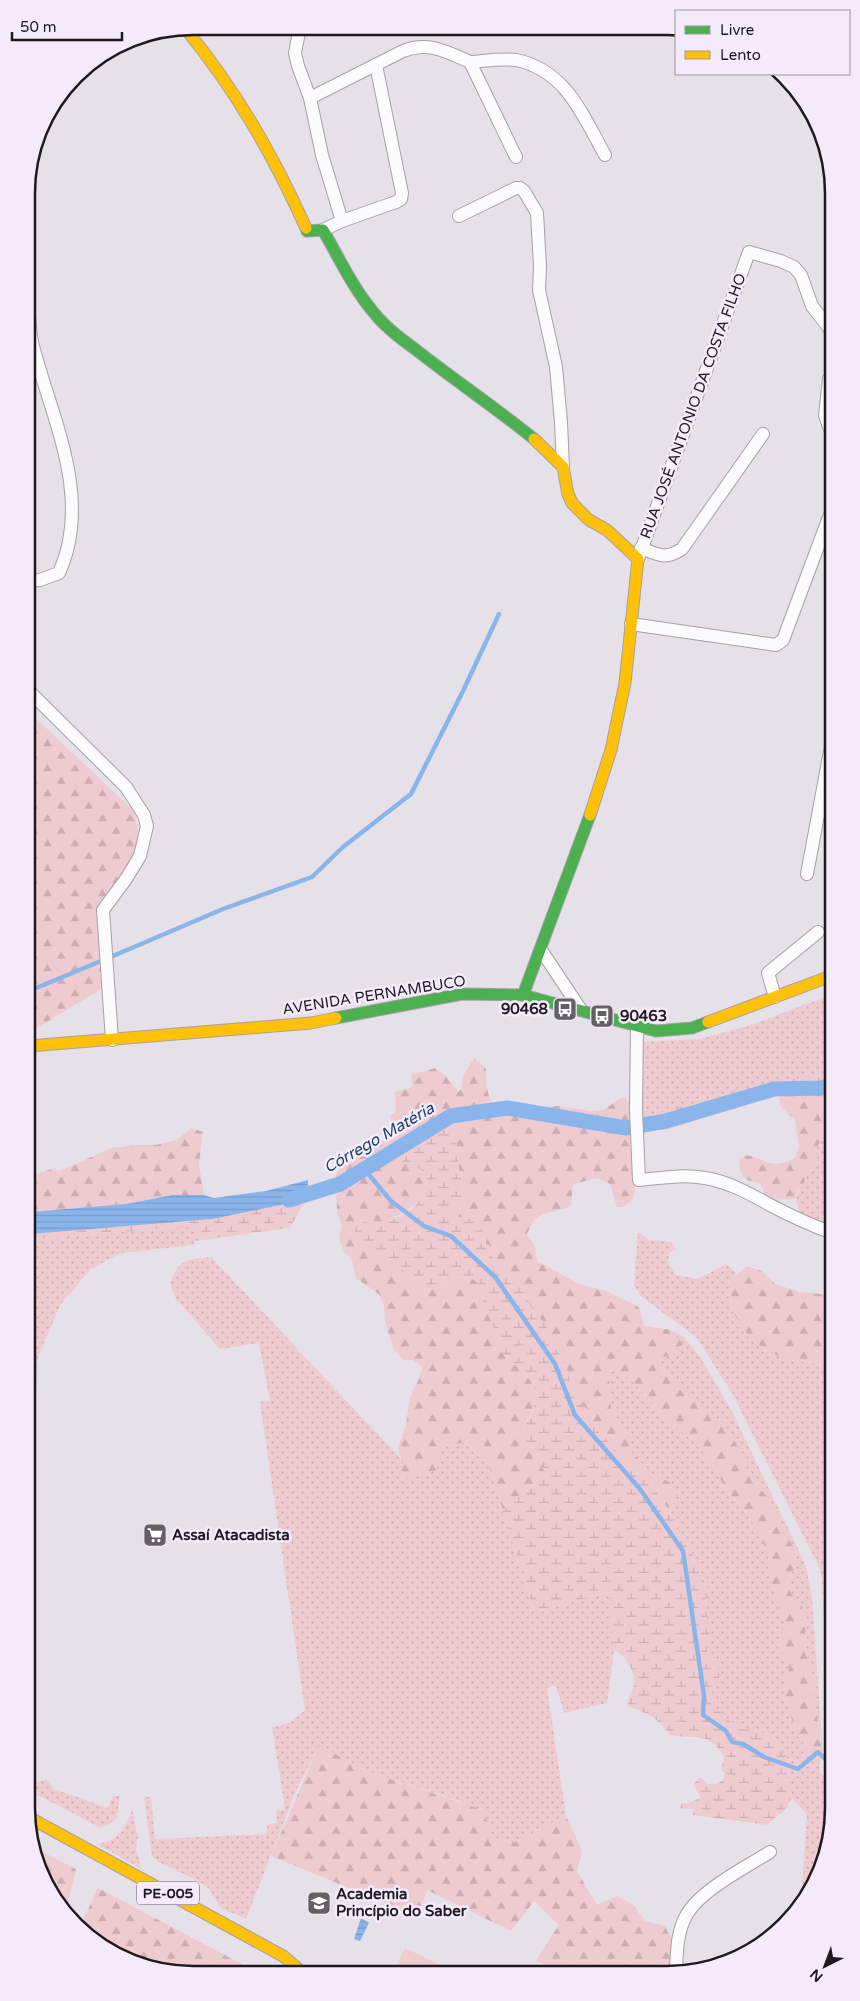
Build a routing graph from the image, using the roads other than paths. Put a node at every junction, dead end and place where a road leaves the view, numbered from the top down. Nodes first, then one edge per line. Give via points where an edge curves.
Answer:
1 (191, 35) edge
2 (298, 35) edge
3 (470, 62) junction
4 (376, 66) junction
5 (310, 98) junction
6 (605, 155) dead end
7 (516, 157) dead end
8 (459, 216) dead end
9 (342, 221) junction
10 (323, 230) junction
11 (825, 323) edge
12 (35, 355) edge
13 (763, 434) dead end
14 (563, 467) junction
15 (825, 535) edge
16 (640, 554) junction
17 (35, 580) edge
18 (631, 624) junction
19 (35, 697) edge
20 (825, 778) edge
21 (807, 874) dead end
22 (818, 932) dead end
23 (541, 950) junction
24 (825, 978) edge
25 (524, 995) junction
26 (775, 997) junction
27 (581, 1010) junction
28 (637, 1027) junction
29 (112, 1040) junction
30 (35, 1046) edge
31 (825, 1230) edge
32 (36, 1821) edge
33 (770, 1852) dead end
34 (295, 1966) edge
35 (676, 1966) edge

1 - 10 street via 249,115 281,172 307,231
2 - 5 street via 295,53
3 - 4 street via 432,47 415,46
3 - 6 street via 515,60 538,67 558,80 573,99
3 - 7 street
4 - 5 street
4 - 9 street via 401,199
5 - 9 street
8 - 14 street via 516,188 524,191 536,213 539,290 556,367
9 - 10 street
10 - 14 street via 375,315 433,364 501,412
11 - 16 street, RUA JOSÉ ANTONIO DA COSTA FILHO via 812,306 801,275 794,267 749,252
12 - 17 street via 62,442 73,512 69,545 59,573
13 - 16 street via 682,550 671,556
14 - 16 street via 572,503 588,520
15 - 18 street via 783,640 776,645
16 - 18 street
18 - 23 street via 625,682 611,750
19 - 29 street via 126,787 144,815 146,833 140,856 103,910
20 - 21 street
22 - 26 street via 768,973
23 - 25 street
23 - 27 street
24 - 26 street, AVENIDA PERNAMBUCO
25 - 27 street, AVENIDA PERNAMBUCO
25 - 29 street, AVENIDA PERNAMBUCO via 462,994 310,1023
26 - 28 street, AVENIDA PERNAMBUCO via 692,1028 656,1031
27 - 28 street, AVENIDA PERNAMBUCO
28 - 31 street via 639,1180 677,1176 719,1181
29 - 30 street, AVENIDA PERNAMBUCO
32 - 34 street, PE-005 via 283,1956
33 - 35 street via 694,1904 679,1933

